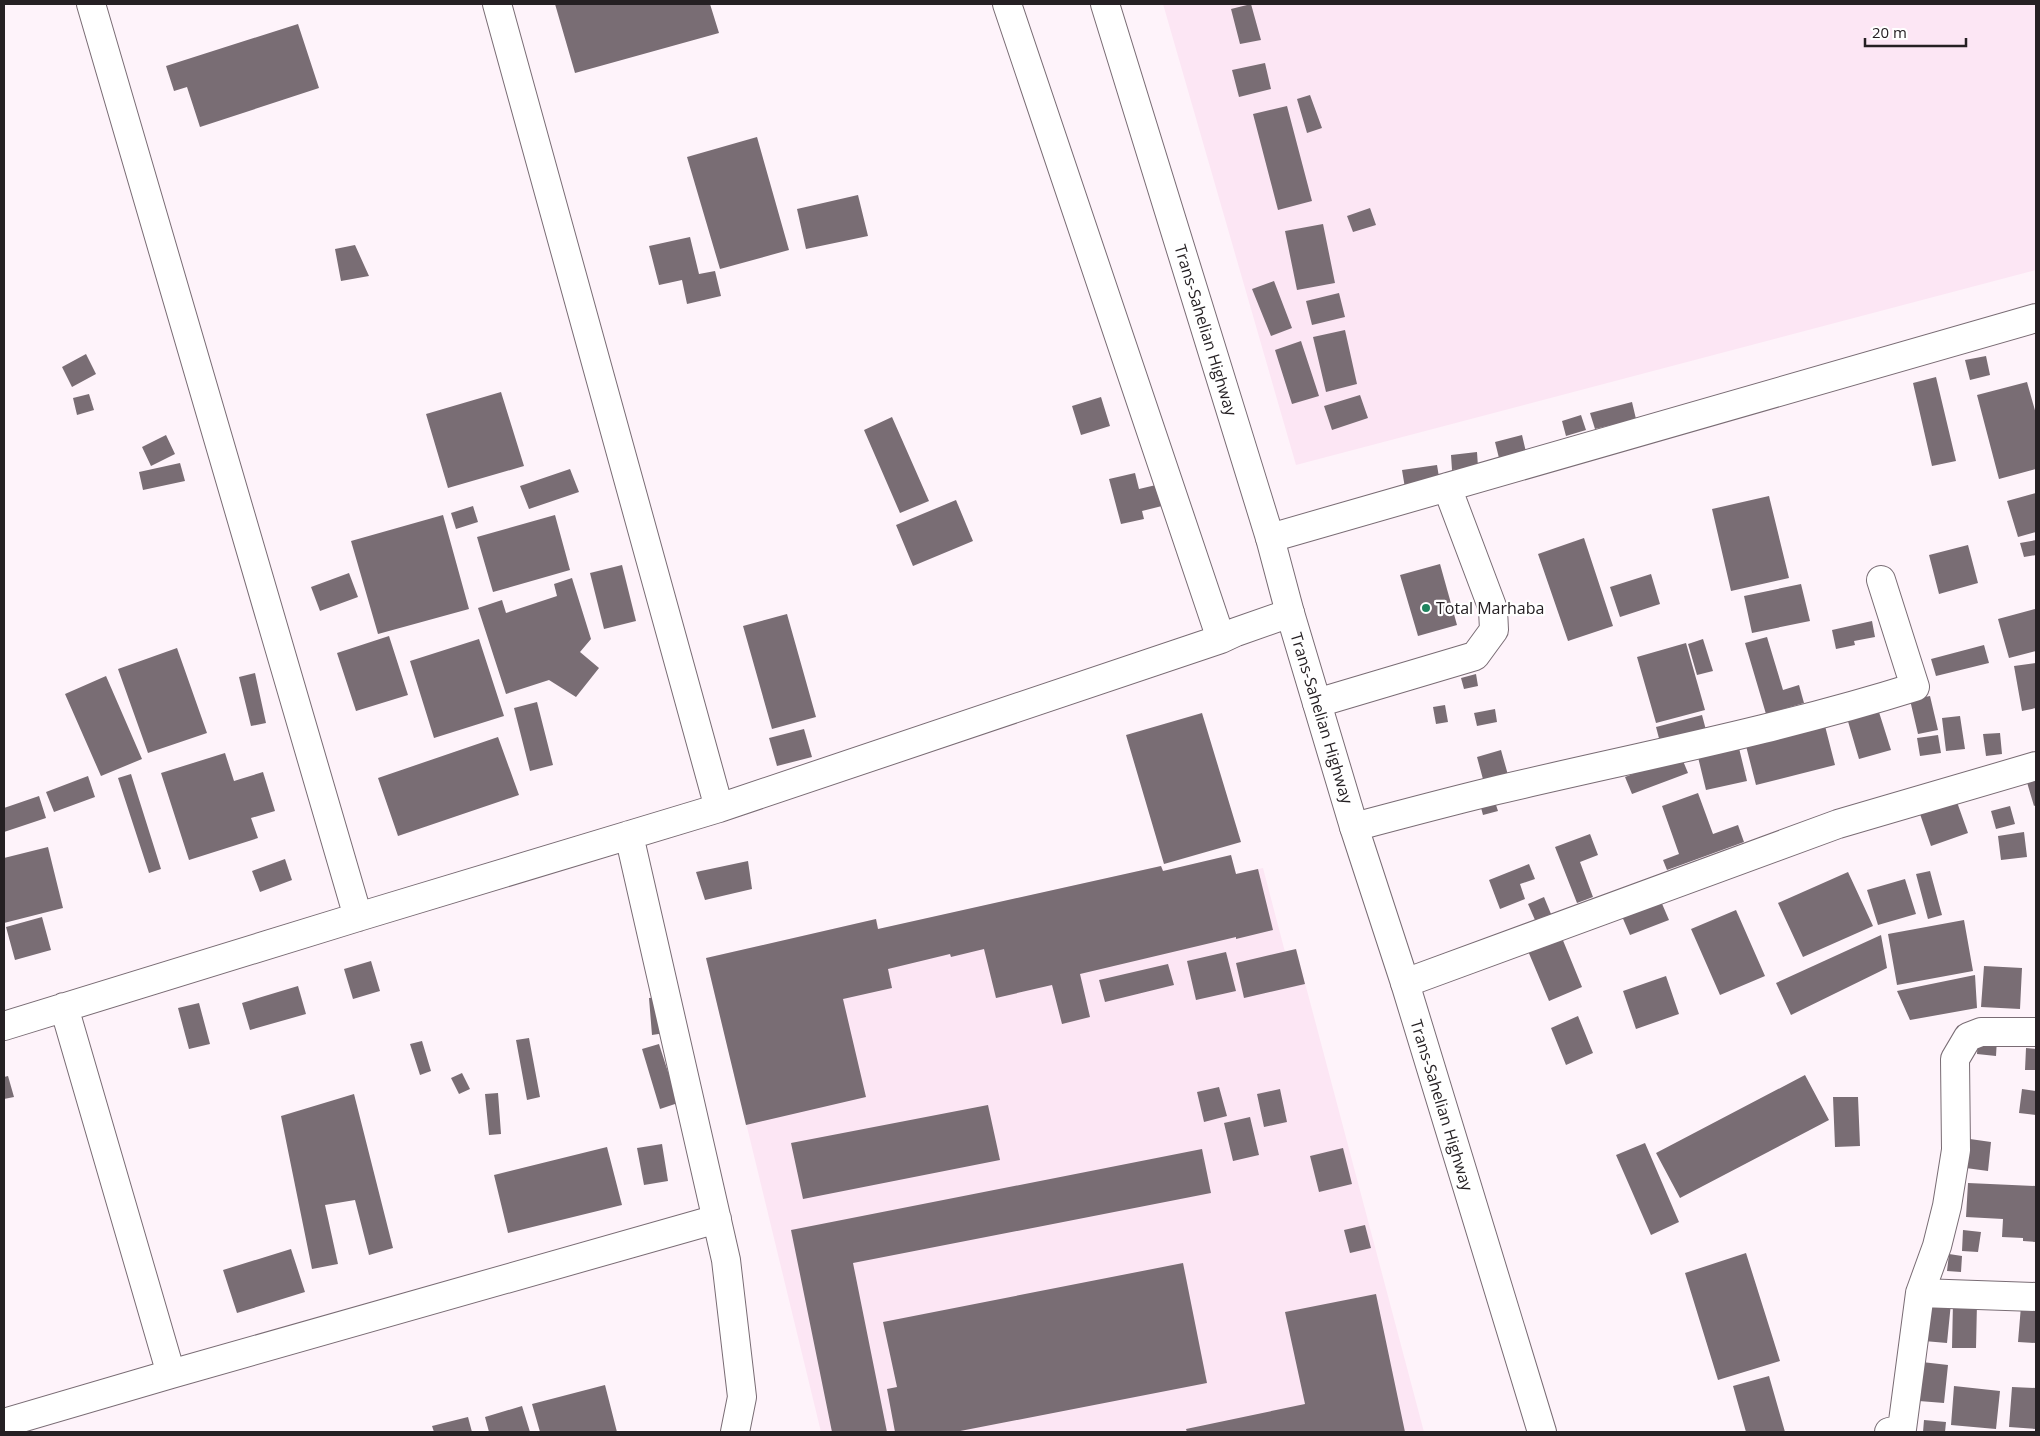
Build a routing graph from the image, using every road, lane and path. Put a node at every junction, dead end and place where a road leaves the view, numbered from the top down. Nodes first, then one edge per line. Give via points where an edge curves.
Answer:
1 (91, 4) edge
2 (497, 4) edge
3 (1007, 4) edge
4 (1105, 4) edge
5 (2036, 318) edge
6 (1447, 487) junction
7 (1270, 538) junction
8 (1881, 580) dead end
9 (1290, 613) junction
10 (1221, 639) junction
11 (1317, 703) junction
12 (2036, 766) edge
13 (720, 808) junction
14 (1354, 827) junction
15 (629, 835) junction
16 (358, 917) junction
17 (1405, 983) junction
18 (64, 1007) junction
19 (4, 1026) edge
20 (2036, 1032) edge
21 (717, 1220) junction
22 (1920, 1293) junction
23 (2036, 1297) edge
24 (171, 1374) junction
25 (4, 1424) edge
26 (1898, 1431) edge
27 (735, 1432) edge
28 (1542, 1432) edge

1 - 16 main road
2 - 13 main road
3 - 10 main road
4 - 7 main road, Trans-Sahelian Highway
5 - 6 main road
6 - 7 main road
6 - 11 main road via 1494,608 1494,630 1475,656
7 - 9 main road, Trans-Sahelian Highway
8 - 14 main road via 1914,687 1844,710 1489,792
9 - 10 main road
9 - 11 main road, Trans-Sahelian Highway
10 - 13 main road
11 - 14 main road, Trans-Sahelian Highway
12 - 17 main road via 1838,824
13 - 15 main road
14 - 17 main road, Trans-Sahelian Highway
15 - 16 main road
15 - 21 main road
16 - 18 main road
17 - 28 main road, Trans-Sahelian Highway
18 - 19 main road
18 - 24 main road
20 - 22 main road via 1982,1032 1968,1037 1955,1059 1956,1150 1937,1246
21 - 24 main road
21 - 27 main road via 726,1260 742,1397
22 - 23 main road
22 - 26 main road
24 - 25 main road

